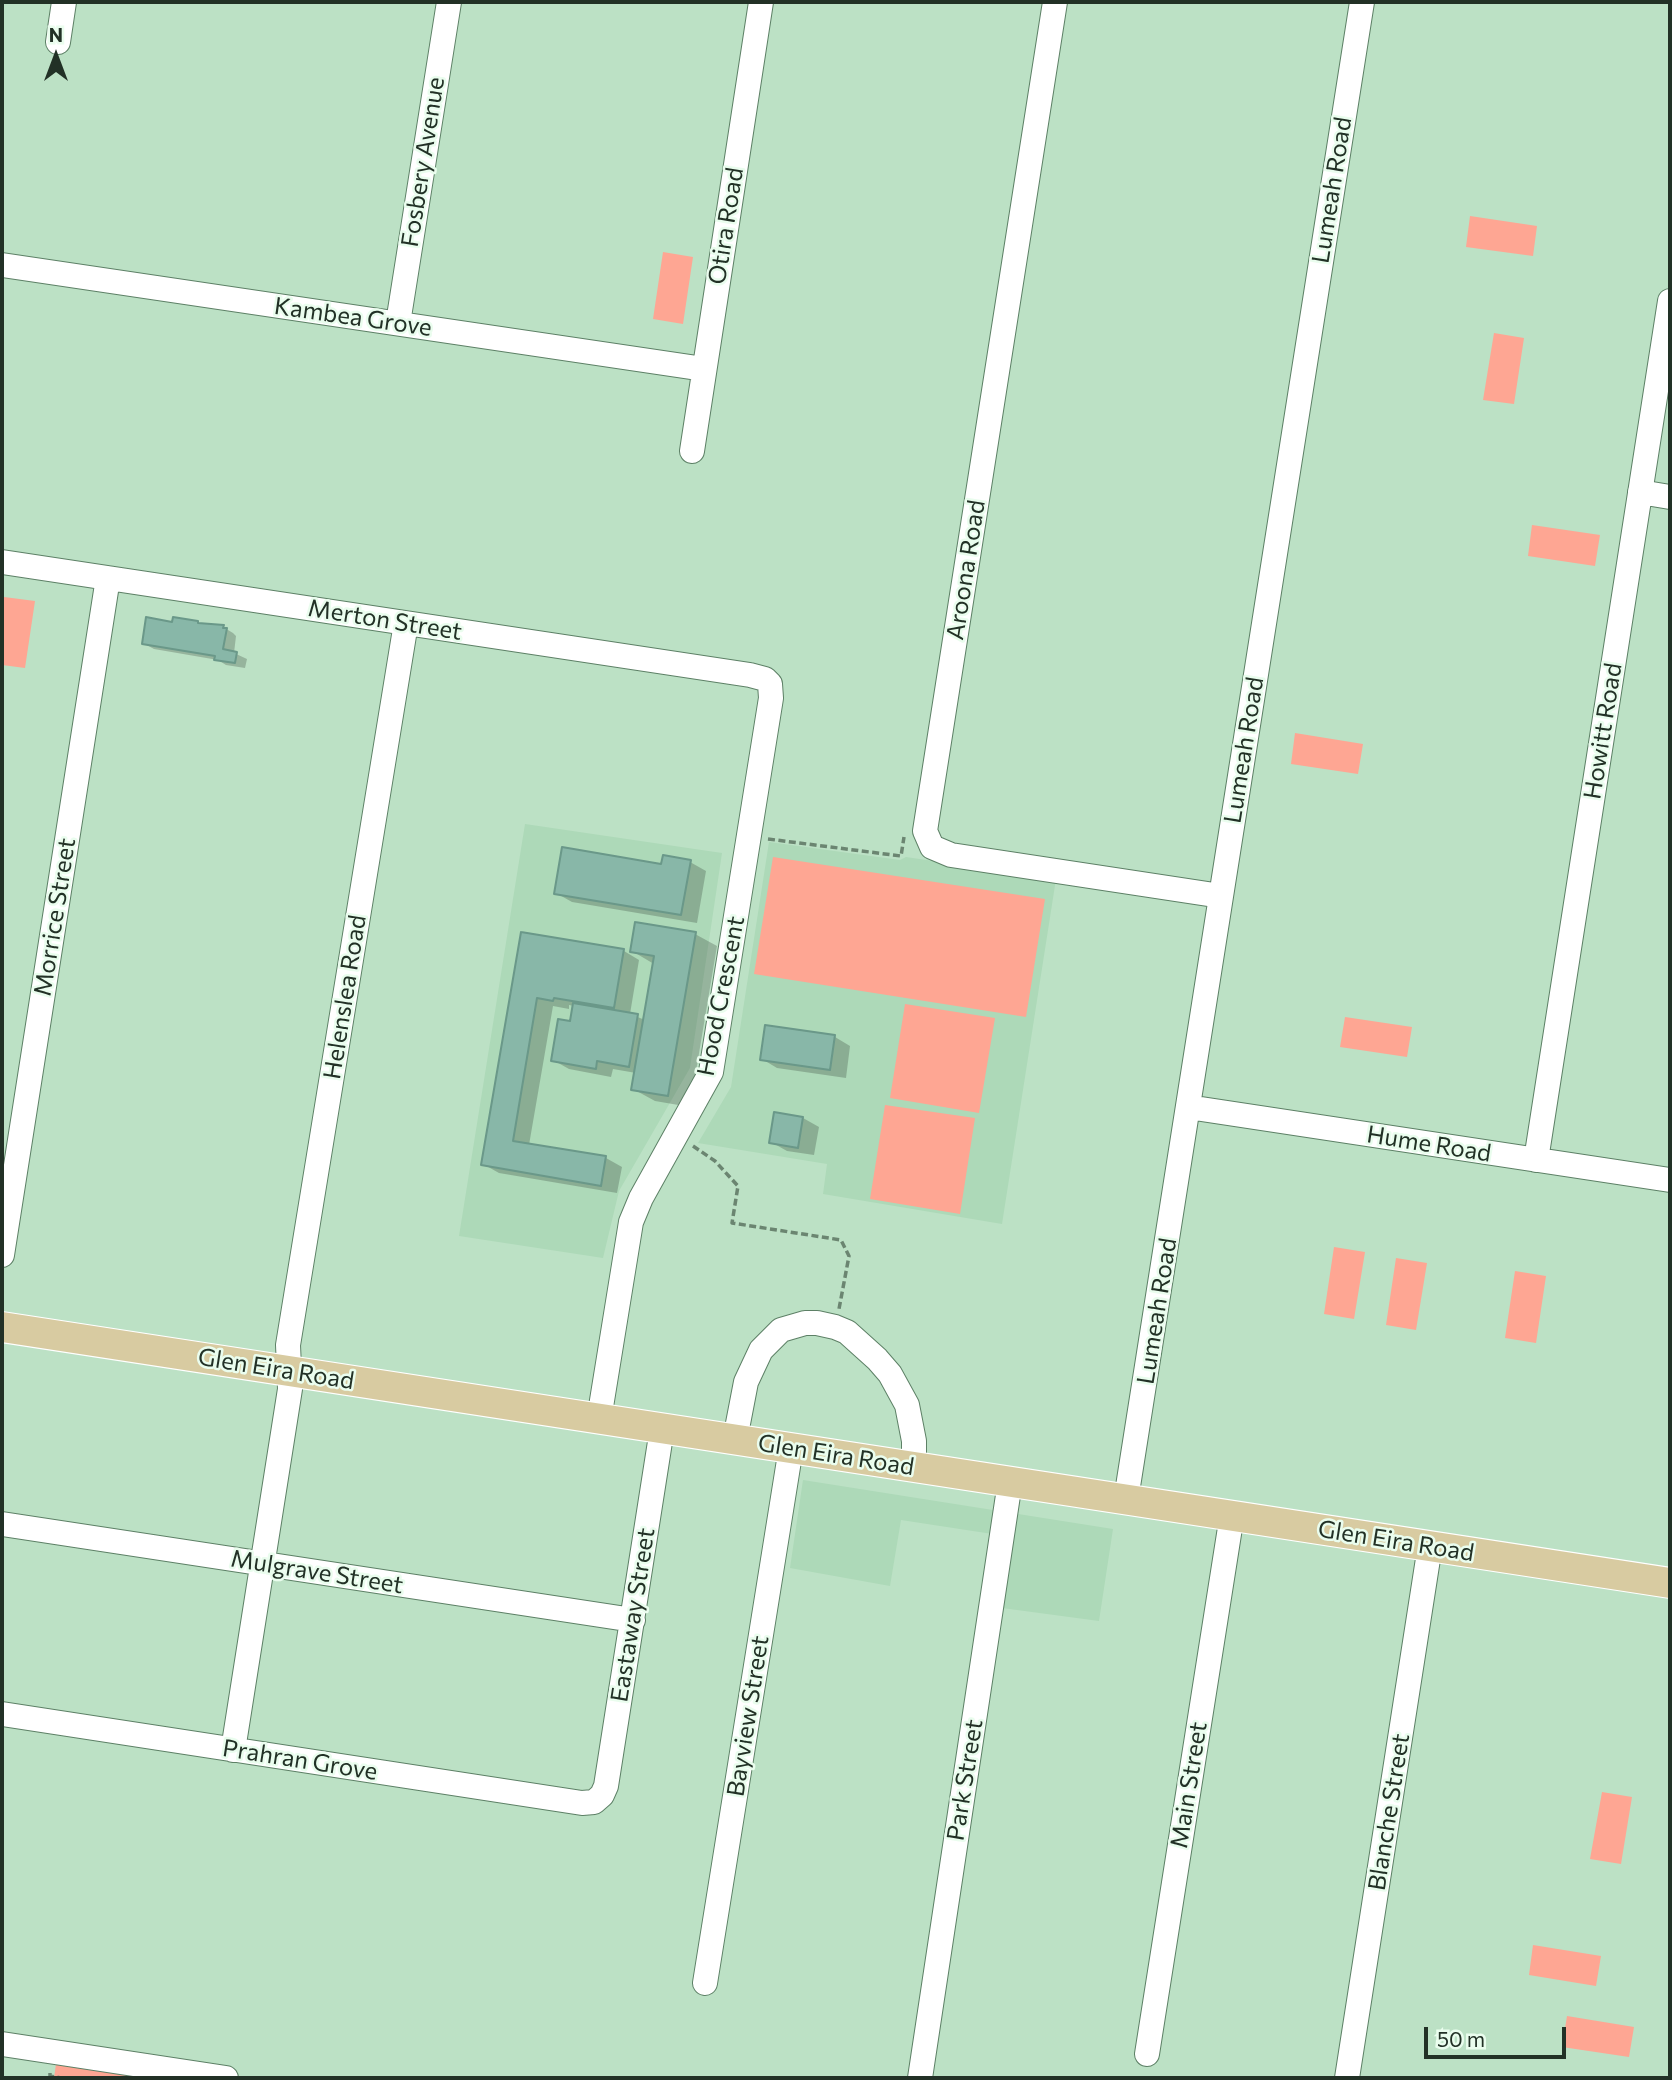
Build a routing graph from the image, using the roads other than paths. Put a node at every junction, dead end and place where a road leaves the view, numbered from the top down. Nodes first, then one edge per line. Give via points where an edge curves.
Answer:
1 (64, 2) edge
2 (449, 2) edge
3 (761, 2) edge
4 (1055, 2) edge
5 (1362, 2) edge
6 (58, 42) dead end
7 (2, 265) edge
8 (1670, 301) edge
9 (398, 323) junction
10 (705, 369) junction
11 (692, 451) dead end
12 (1640, 492) junction
13 (1670, 497) edge
14 (2, 562) edge
15 (108, 578) junction
16 (406, 624) junction
17 (768, 681) joint
18 (1221, 896) junction
19 (1188, 1107) junction
20 (1536, 1160) junction
21 (1670, 1180) edge
22 (2, 1255) edge
23 (2, 1327) edge
24 (288, 1371) junction
25 (599, 1419) junction
26 (662, 1429) junction
27 (735, 1439) junction
28 (791, 1448) junction
29 (914, 1467) junction
30 (1010, 1482) junction
31 (1126, 1499) junction
32 (1232, 1515) junction
33 (2, 1524) edge
34 (1430, 1546) junction
35 (262, 1563) junction
36 (1670, 1583) edge
37 (633, 1620) junction
38 (2, 1714) edge
39 (233, 1750) junction
40 (599, 1799) joint
41 (705, 1983) dead end
42 (2, 2044) edge
43 (1147, 2054) dead end
44 (226, 2078) edge
45 (920, 2078) edge
46 (1347, 2078) edge

1 - 6 street
2 - 9 street, Fosbery Avenue
3 - 10 street, Otira Road
4 - 18 street, Aroona Road via 925,831 932,847 951,855
5 - 18 street, Lumeah Road
7 - 9 street, Kambea Grove
8 - 12 street, Howitt Road
9 - 10 street, Kambea Grove
10 - 11 street, Otira Road
12 - 13 street
12 - 20 street, Howitt Road
14 - 15 street, Merton Street
15 - 16 street, Merton Street
15 - 22 street, Morrice Street
16 - 17 street, Merton Street
16 - 24 street, Helenslea Road via 290,1332
17 - 25 street, Hood Crescent via 771,698 711,1072 631,1222
18 - 19 street, Lumeah Road
19 - 20 street, Hume Road
19 - 31 street, Lumeah Road
20 - 21 street, Hume Road
23 - 24 main road, Glen Eira Road
24 - 25 main road, Glen Eira Road
24 - 35 street, Helenslea Road via 290,1389
25 - 26 main road, Glen Eira Road
26 - 27 main road, Glen Eira Road
26 - 37 street, Eastaway Street
27 - 28 main road, Glen Eira Road
27 - 29 street via 752,1365 771,1338 781,1329 805,1323 835,1327 877,1359 900,1389 911,1421
28 - 29 main road, Glen Eira Road
28 - 41 street, Bayview Street
29 - 30 main road, Glen Eira Road
30 - 31 main road, Glen Eira Road
30 - 45 street, Park Street
31 - 32 main road, Glen Eira Road
32 - 34 main road, Glen Eira Road
32 - 43 street, Main Street
33 - 35 street, Mulgrave Street
34 - 36 main road, Glen Eira Road
34 - 46 street, Blanche Street
35 - 37 street, Mulgrave Street
35 - 39 street, Helenslea Road
37 - 40 street, Eastaway Street via 606,1786
38 - 39 street, Prahran Grove
39 - 40 street, Prahran Grove via 582,1803
42 - 44 street

